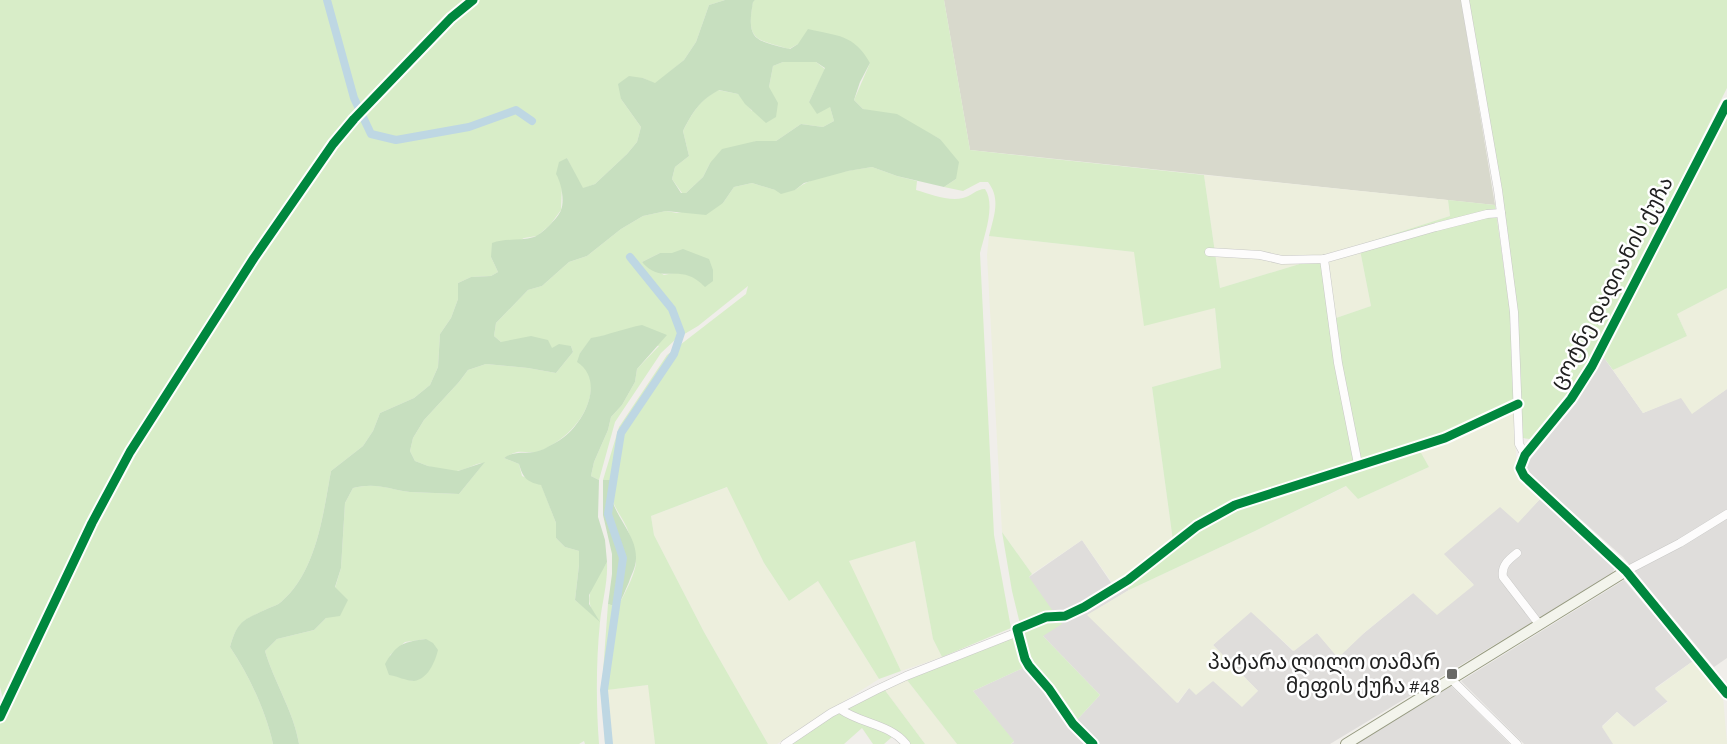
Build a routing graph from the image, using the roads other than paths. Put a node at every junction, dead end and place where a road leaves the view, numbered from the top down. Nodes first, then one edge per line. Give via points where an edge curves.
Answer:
1 (473, 0) edge
2 (1465, 0) edge
3 (1727, 104) edge
4 (1501, 213) junction
5 (1209, 252) dead end
6 (1324, 259) junction
7 (1518, 404) junction
8 (1525, 455) junction
9 (1358, 464) junction
10 (1727, 514) edge
11 (1517, 553) dead end
12 (1626, 571) junction
13 (1539, 624) junction
14 (1017, 631) junction
15 (1451, 679) junction
16 (1727, 694) edge
17 (840, 709) junction
18 (0, 717) edge
19 (785, 744) edge
20 (906, 744) edge
21 (1093, 744) edge
22 (1346, 744) edge
23 (1517, 744) edge

1 - 18 street via 451,18 333,144 230,295 130,452
2 - 4 street
3 - 8 street, ცოტნე დადიანის ქუჩა via 1592,366 1571,399
4 - 6 street
4 - 7 street via 1514,312
5 - 6 street via 1282,260
6 - 9 street via 1338,363
7 - 8 street via 1519,444
7 - 9 street via 1445,438
8 - 12 street via 1521,468 1524,476
9 - 14 street via 1234,505 1212,516 1128,580 1084,607 1065,616 1046,617
10 - 12 street
11 - 13 street via 1505,563 1503,577
12 - 13 street
12 - 16 street
13 - 15 street
14 - 17 street via 906,676
14 - 21 street via 1029,666
15 - 22 street
15 - 23 street
17 - 19 street
17 - 20 street via 886,729

